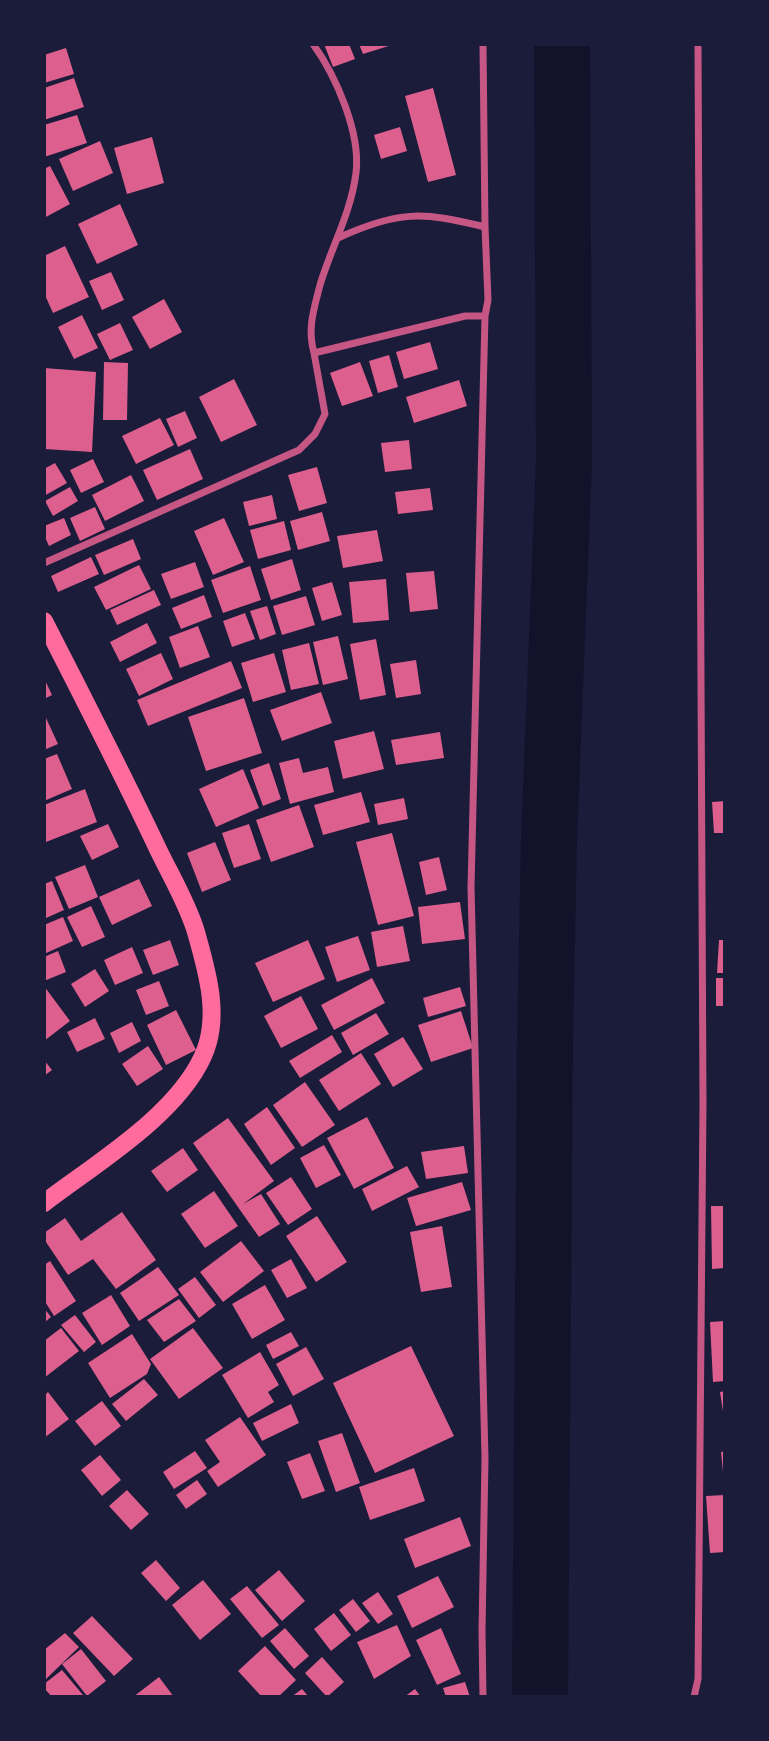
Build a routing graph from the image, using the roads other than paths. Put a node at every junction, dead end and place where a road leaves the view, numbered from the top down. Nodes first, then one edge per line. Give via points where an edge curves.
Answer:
1 (313, 44) edge
2 (483, 44) edge
3 (698, 44) edge
4 (485, 227) junction
5 (338, 238) junction
6 (485, 316) junction
7 (314, 353) junction
8 (44, 563) edge
9 (44, 621) edge
10 (44, 1203) edge
11 (483, 1697) edge
12 (694, 1697) edge

1 - 5 street via 345,104 356,150 356,173
2 - 4 street
3 - 12 street via 703,1117 698,1679
4 - 5 street via 407,215 369,223
4 - 6 street
5 - 7 street via 310,320
6 - 7 street via 465,316
6 - 11 street via 471,887 485,1458
7 - 8 street via 325,414 308,443
9 - 10 main road via 195,928 213,1018 203,1056 159,1116

